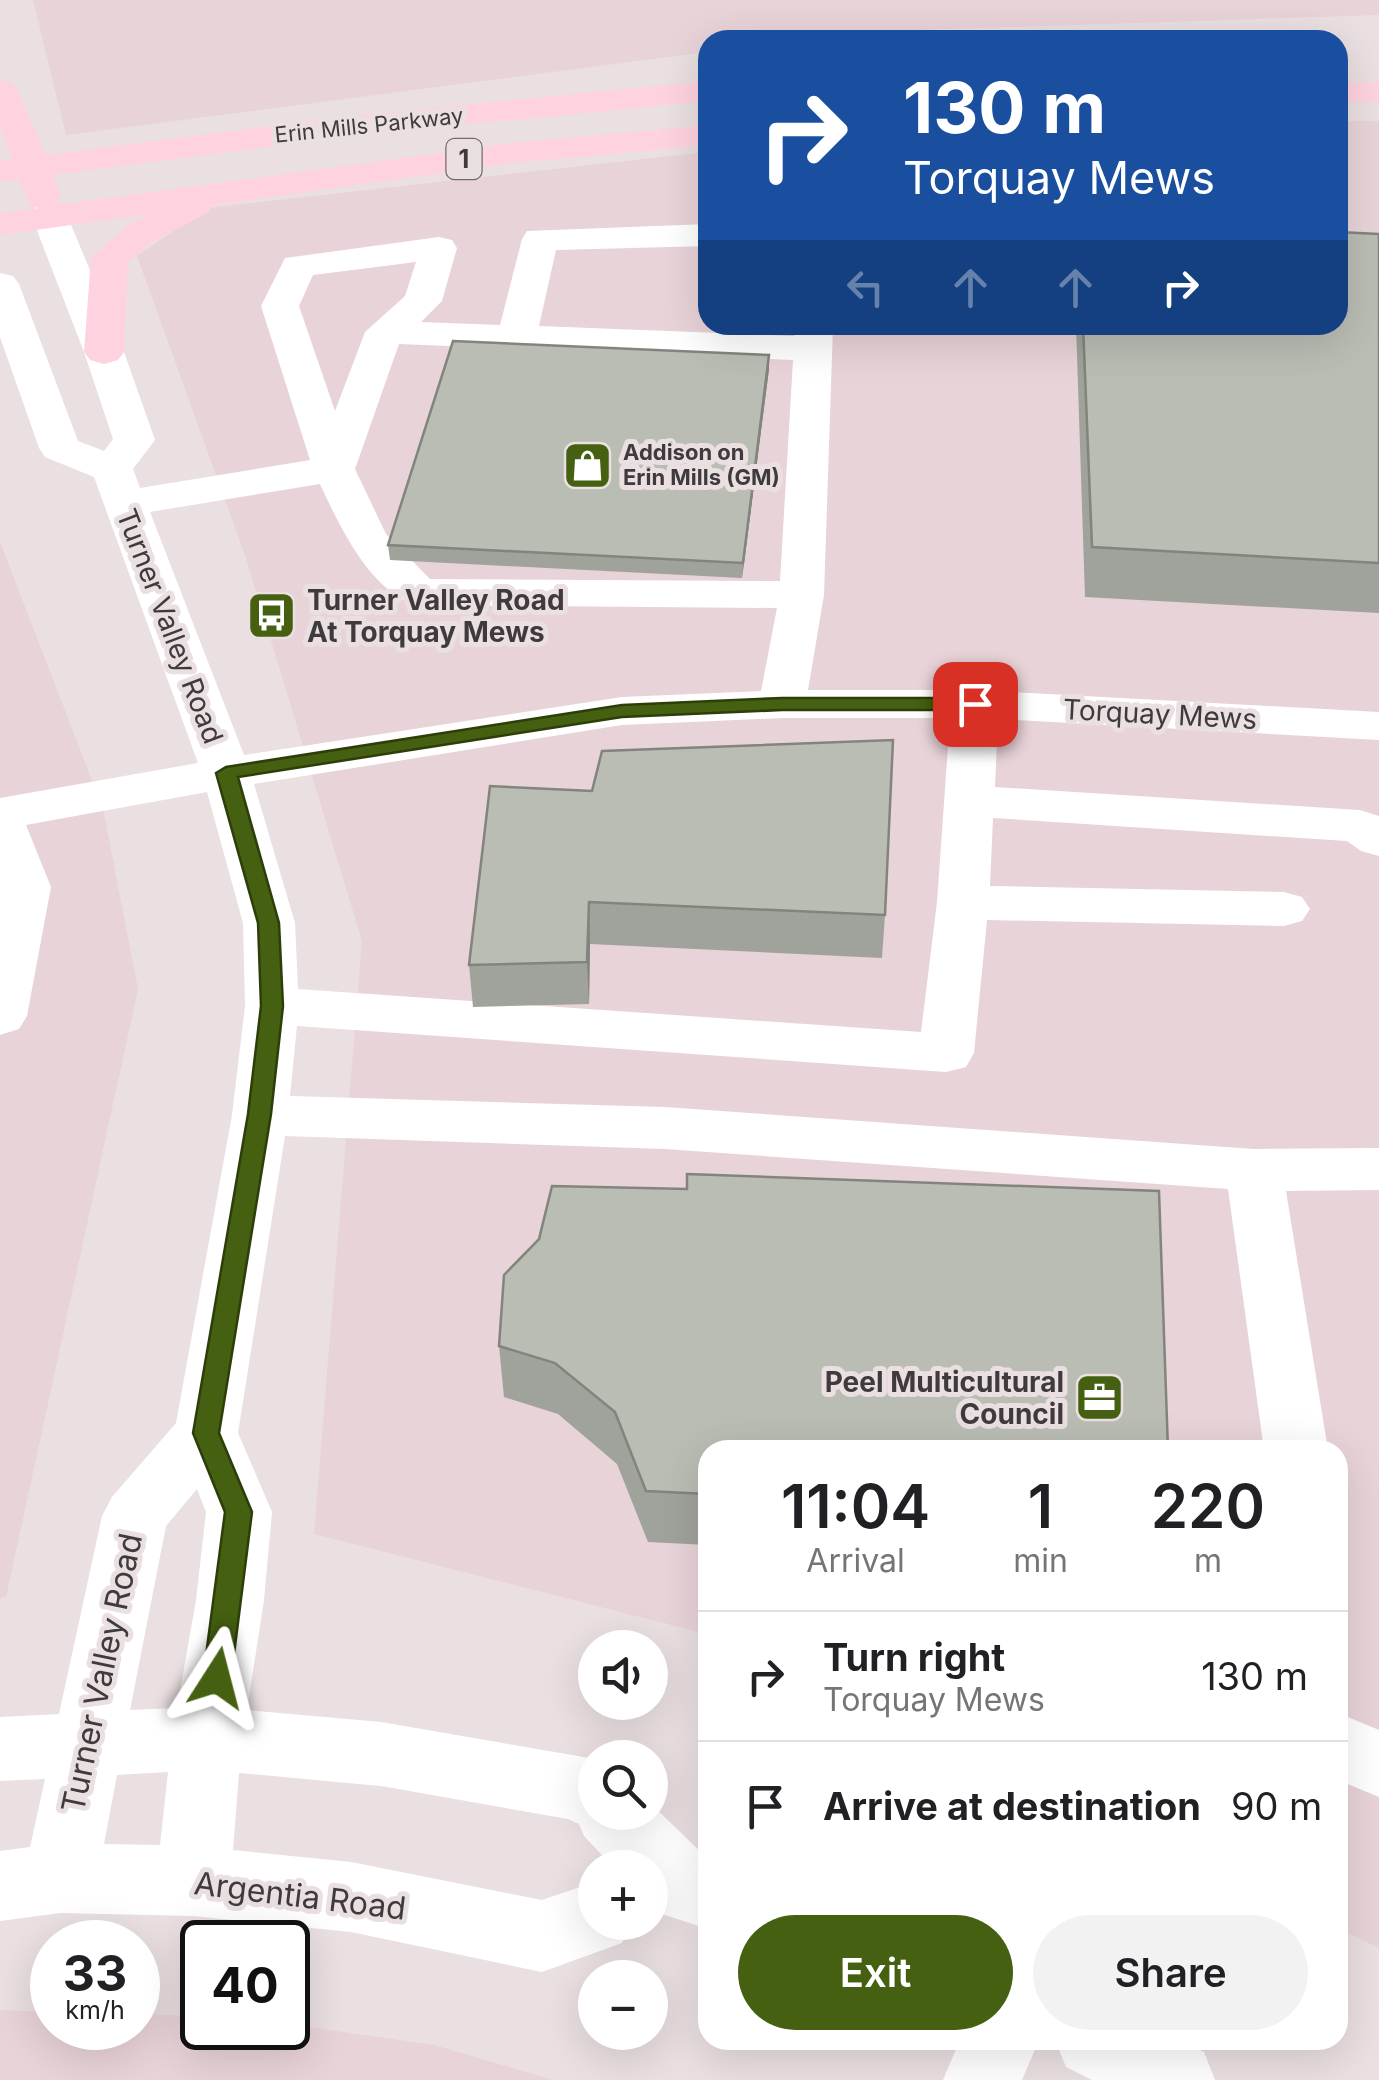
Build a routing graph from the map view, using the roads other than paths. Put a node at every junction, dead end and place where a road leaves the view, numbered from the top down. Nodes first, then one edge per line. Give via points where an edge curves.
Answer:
1 (0, 90) edge
2 (698, 91) edge
3 (1379, 92) edge
4 (1348, 93) edge
5 (698, 136) edge
6 (16, 169) edge
7 (220, 191) junction
8 (49, 215) junction
9 (0, 224) edge
10 (698, 236) edge
11 (0, 284) edge
12 (384, 332) junction
13 (516, 336) junction
14 (814, 337) edge
15 (104, 352) junction
16 (334, 468) junction
17 (117, 487) junction
18 (802, 595) junction
19 (782, 704) junction
20 (975, 704) junction
21 (1379, 726) edge
22 (226, 773) junction
23 (967, 801) junction
24 (0, 814) edge
25 (0, 822) edge
26 (1379, 840) edge
27 (963, 902) junction
28 (1284, 909) dead end
29 (272, 1006) junction
30 (0, 1016) edge
31 (260, 1114) junction
32 (1379, 1169) edge
33 (1254, 1170) junction
34 (206, 1433) junction
35 (1294, 1440) edge
36 (207, 1738) junction
37 (86, 1742) junction
38 (0, 1749) edge
39 (1348, 1750) edge
40 (1379, 1765) edge
41 (578, 1787) edge
42 (626, 1830) edge
43 (193, 1881) junction
44 (30, 1882) edge
45 (680, 1893) edge
46 (578, 1924) edge
47 (996, 2050) edge
48 (1126, 2050) edge
49 (1172, 2064) edge
50 (982, 2080) edge

1 - 6 main road
2 - 6 main road, Erin Mills Parkway / 1 via 358,124
3 - 4 main road
5 - 7 main road, Erin Mills Parkway / 1
6 - 8 main road
7 - 8 main road, Erin Mills Parkway / 1
7 - 15 main road via 140,233 110,258
8 - 9 main road, 1
8 - 15 street
10 - 13 street via 540,239
11 - 17 street via 60,448
12 - 13 street
12 - 16 street
12 - 16 street via 423,302 439,248 298,266 280,306
13 - 14 street
14 - 18 street
15 - 17 street via 134,440
16 - 17 street
16 - 18 street via 366,538 418,592
17 - 22 street, Turner Valley Road
18 - 19 street
19 - 20 street, Torquay Mews
19 - 22 street, Torquay Mews via 622,711
20 - 21 street, Torquay Mews
20 - 23 street
22 - 24 street, Torquay Mews
22 - 29 street, Turner Valley Road via 268,923
23 - 26 street via 1360,826
23 - 27 street
25 - 30 street via 25,887
27 - 28 street
27 - 29 street via 946,1053
29 - 31 street, Turner Valley Road
31 - 33 street via 664,1128
31 - 34 street, Turner Valley Road
32 - 33 street
33 - 35 street
34 - 36 street via 239,1512
34 - 37 street, Turner Valley Road via 134,1516
36 - 37 street
36 - 41 street via 381,1754
36 - 43 street
37 - 38 street
37 - 44 street, Turner Valley Road
39 - 40 street
42 - 45 street
43 - 44 street, Argentia Road
43 - 46 street, Argentia Road via 351,1897 542,1936
47 - 50 street
48 - 49 street

